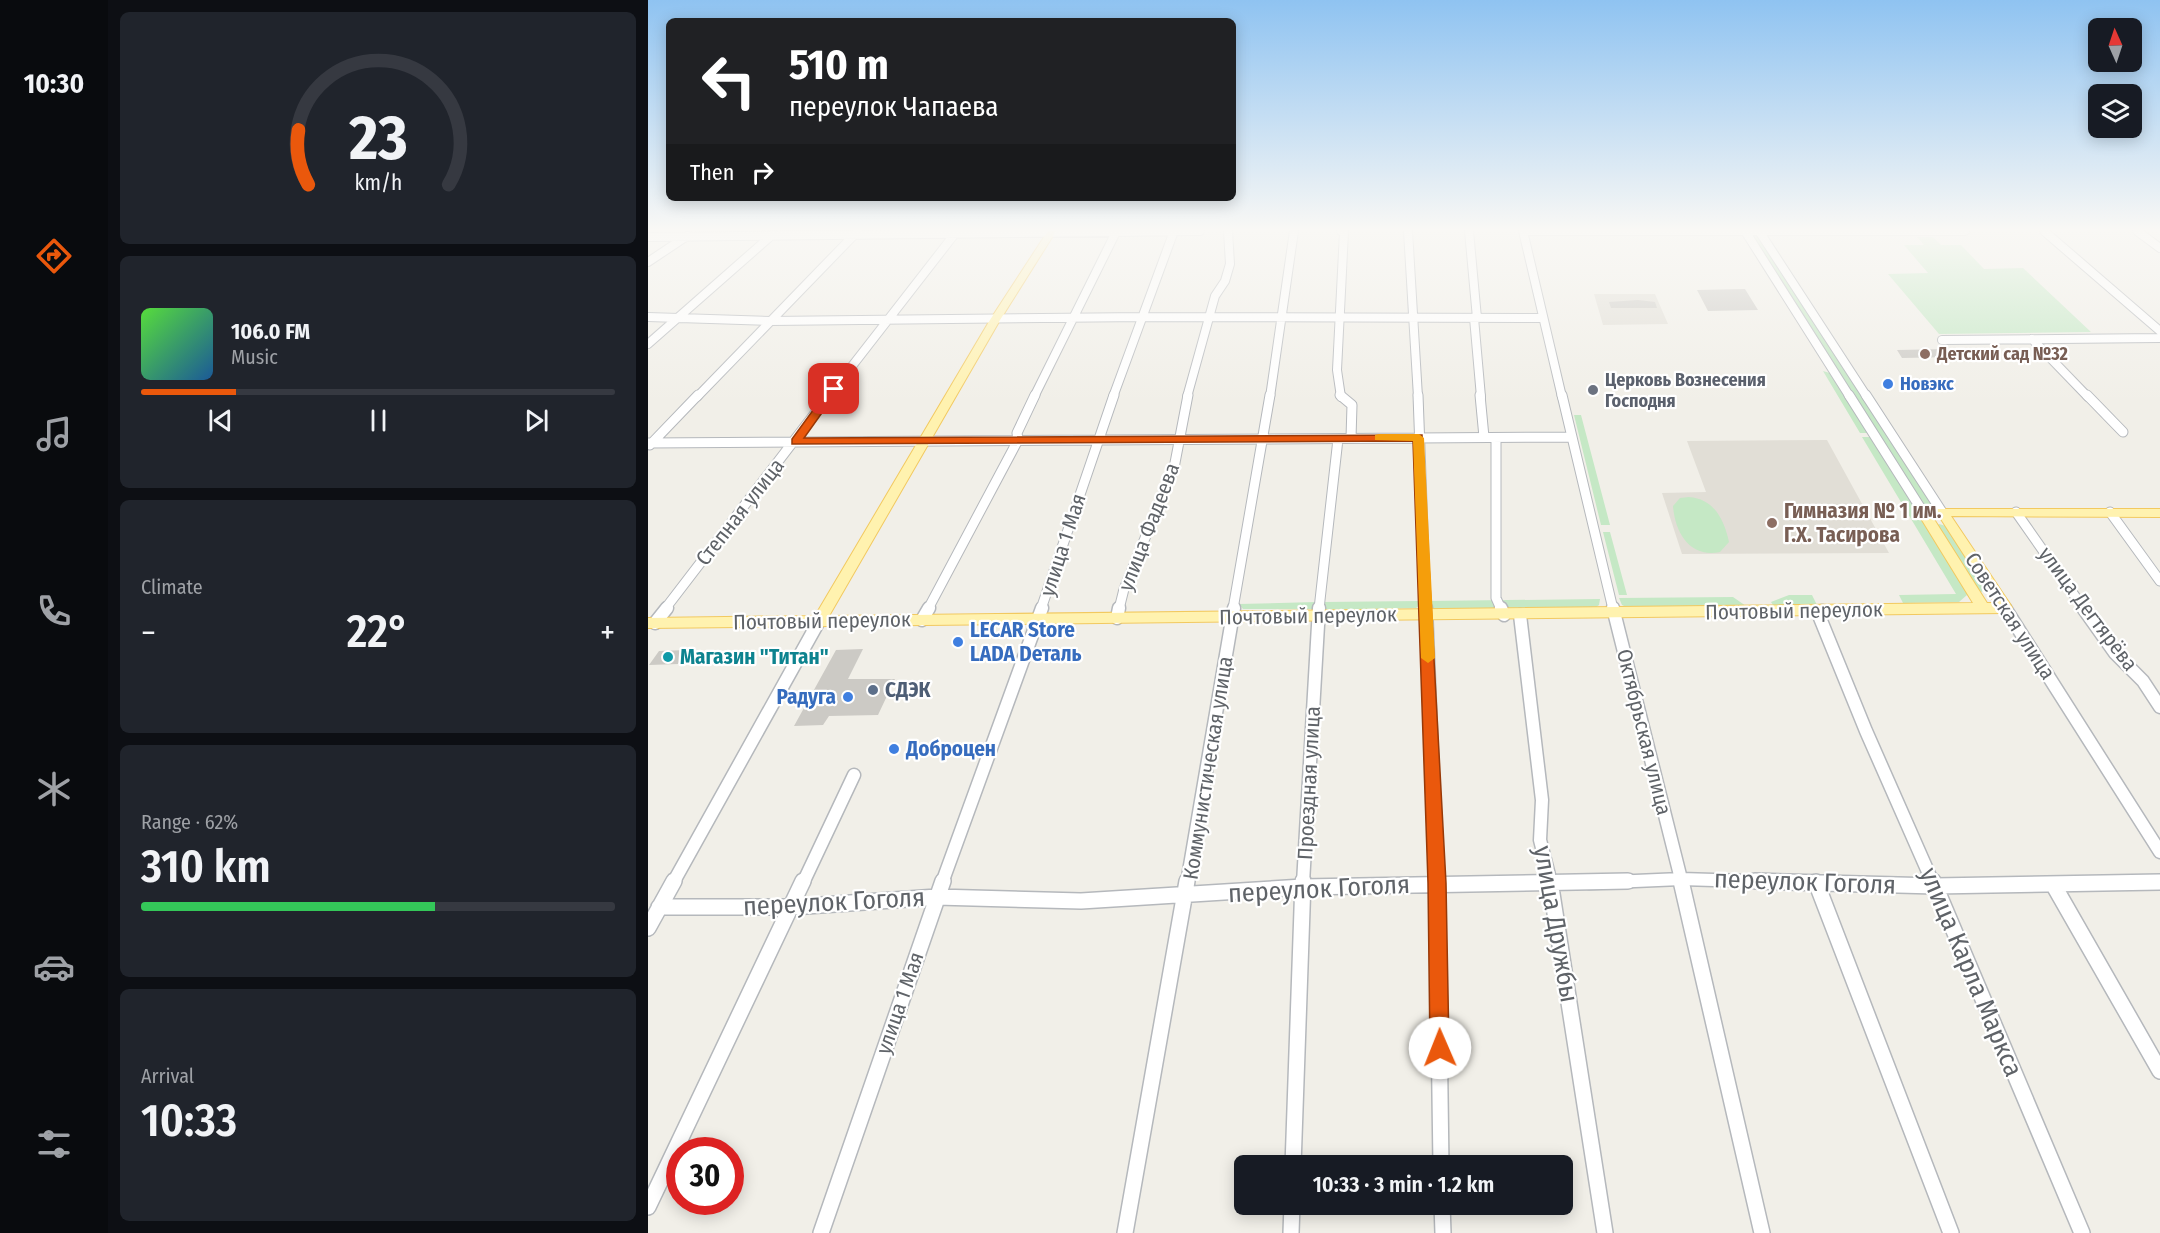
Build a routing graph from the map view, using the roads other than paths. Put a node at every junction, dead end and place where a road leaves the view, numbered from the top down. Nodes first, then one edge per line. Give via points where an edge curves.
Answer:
1 (711, 289) edge
2 (802, 289) edge
3 (911, 289) edge
4 (1014, 289) edge
5 (1087, 289) edge
6 (1154, 289) edge
7 (1220, 289) edge
8 (1287, 289) edge
9 (1341, 289) edge
10 (1413, 289) edge
11 (1473, 289) edge
12 (1536, 289) edge
13 (1782, 289) edge
14 (1797, 289) edge
15 (2111, 289) edge
16 (648, 317) edge
17 (1144, 317) junction
18 (1339, 317) junction
19 (1209, 318) junction
20 (1284, 318) junction
21 (1475, 318) junction
22 (1543, 318) junction
23 (677, 319) junction
24 (1071, 319) junction
25 (1416, 319) junction
26 (886, 320) junction
27 (994, 320) junction
28 (770, 321) junction
29 (2160, 331) edge
30 (2160, 338) edge
31 (2032, 339) junction
32 (1942, 340) dead end
33 (648, 345) edge
34 (2123, 432) dead end
35 (1484, 437) junction
36 (1572, 437) junction
37 (1181, 438) junction
38 (1265, 438) junction
39 (1351, 438) junction
40 (1419, 438) junction
41 (1496, 438) junction
42 (1098, 439) junction
43 (1338, 439) junction
44 (1018, 440) junction
45 (796, 441) junction
46 (923, 441) junction
47 (649, 444) edge
48 (1923, 512) junction
49 (1942, 512) junction
50 (2016, 512) junction
51 (2110, 512) junction
52 (2160, 513) edge
53 (2160, 581) edge
54 (1983, 608) junction
55 (2005, 608) junction
56 (1822, 611) junction
57 (1426, 614) junction
58 (1614, 614) junction
59 (1504, 615) junction
60 (1520, 615) junction
61 (1318, 616) junction
62 (1233, 617) junction
63 (1117, 618) junction
64 (1038, 619) junction
65 (922, 620) junction
66 (819, 621) junction
67 (652, 623) edge
68 (2160, 707) edge
69 (854, 775) dead end
70 (2160, 852) edge
71 (1681, 879) junction
72 (1816, 882) junction
73 (2160, 882) edge
74 (1437, 883) junction
75 (1551, 884) junction
76 (2053, 885) junction
77 (1935, 886) junction
78 (1303, 887) junction
79 (1186, 896) junction
80 (937, 897) junction
81 (659, 907) junction
82 (792, 907) junction
83 (648, 928) edge
84 (2160, 1071) edge
85 (1293, 1155) edge
86 (1442, 1155) edge
87 (648, 1207) edge
88 (1292, 1215) edge
89 (1442, 1215) edge
90 (820, 1233) edge
91 (1125, 1233) edge
92 (1291, 1233) edge
93 (1443, 1233) edge
94 (1605, 1233) edge
95 (1762, 1233) edge
96 (1951, 1233) edge
97 (2082, 1233) edge

1 - 23 street
2 - 28 street
3 - 26 street, Степная улица
4 - 27 main road
5 - 24 street
6 - 17 street, улица 1 Мая
7 - 19 street, улица Фадеева
8 - 20 street, Коммунистическая улица
9 - 18 street
10 - 25 street
11 - 21 street
12 - 22 street, Октябрьская улица
13 - 48 street, Советская улица
14 - 49 street, Советская улица
15 - 29 street
16 - 23 street
17 - 19 street
17 - 24 street
17 - 42 street, улица 1 Мая
18 - 20 street
18 - 25 street
18 - 39 street via 1338,378 1340,396 1352,405
19 - 20 street
19 - 37 street, улица Фадеева via 1185,405
20 - 38 street, Коммунистическая улица
21 - 22 street
21 - 25 street
21 - 35 street
22 - 36 street, Октябрьская улица
23 - 28 street
23 - 33 street
24 - 27 street
24 - 44 street via 1017,433
25 - 40 street
26 - 27 street
26 - 28 street
26 - 45 street, Степная улица
27 - 46 main road
28 - 47 street
30 - 31 street
31 - 32 street
31 - 34 street
35 - 40 street
35 - 41 street
36 - 41 street
36 - 58 street, Октябрьская улица
37 - 38 street
37 - 42 street
37 - 63 street, улица Фадеева via 1174,468 1124,589
38 - 43 street
38 - 62 street, Коммунистическая улица
39 - 40 street
39 - 43 street
40 - 57 street
41 - 59 street via 1496,598
42 - 44 street
42 - 64 street, улица 1 Мая
43 - 61 street, Проездная улица
44 - 46 street
44 - 65 street
45 - 46 street
45 - 47 street
45 - 67 street, Степная улица
46 - 66 main road
48 - 49 main road
48 - 54 main road, Советская улица
49 - 50 main road
49 - 55 main road, Советская улица
50 - 51 main road
50 - 68 street, улица Дегтярёва via 2115,653 2143,681
51 - 52 main road
51 - 53 street
54 - 55 main road, Почтовый переулок
54 - 56 main road, Почтовый переулок
55 - 70 street, Советская улица
56 - 58 main road, Почтовый переулок
56 - 77 street, улица Карла Маркса via 1820,618 1861,720
57 - 59 main road, Почтовый переулок
57 - 61 main road, Почтовый переулок
57 - 74 street
58 - 60 main road, Почтовый переулок
58 - 71 street, Октябрьская улица
59 - 60 main road, Почтовый переулок
60 - 75 street, улица Дружбы via 1542,800 1540,840
61 - 62 main road, Почтовый переулок
61 - 78 street, Проездная улица
62 - 63 main road, Почтовый переулок
62 - 79 street, Коммунистическая улица
63 - 64 main road, Почтовый переулок
64 - 65 main road, Почтовый переулок
64 - 80 street, улица 1 Мая
65 - 66 main road, Почтовый переулок
66 - 67 main road, Почтовый переулок
66 - 81 street
69 - 82 street
71 - 72 street, переулок Гоголя
71 - 75 street, переулок Гоголя
71 - 95 street, Октябрьская улица
72 - 77 street, переулок Гоголя
72 - 96 street
73 - 76 street, переулок Гоголя
74 - 75 street, переулок Гоголя
74 - 78 street, переулок Гоголя
74 - 86 street
75 - 94 street, улица Дружбы
76 - 77 street, переулок Гоголя
76 - 84 street
77 - 97 street, улица Карла Маркса
78 - 79 street, переулок Гоголя
78 - 85 street, Проездная улица
79 - 80 street, переулок Гоголя via 1081,901
79 - 91 street, Коммунистическая улица
80 - 82 street, переулок Гоголя
80 - 90 street, улица 1 Мая
81 - 82 street, переулок Гоголя
81 - 83 street
82 - 87 street
88 - 92 street
89 - 93 street

